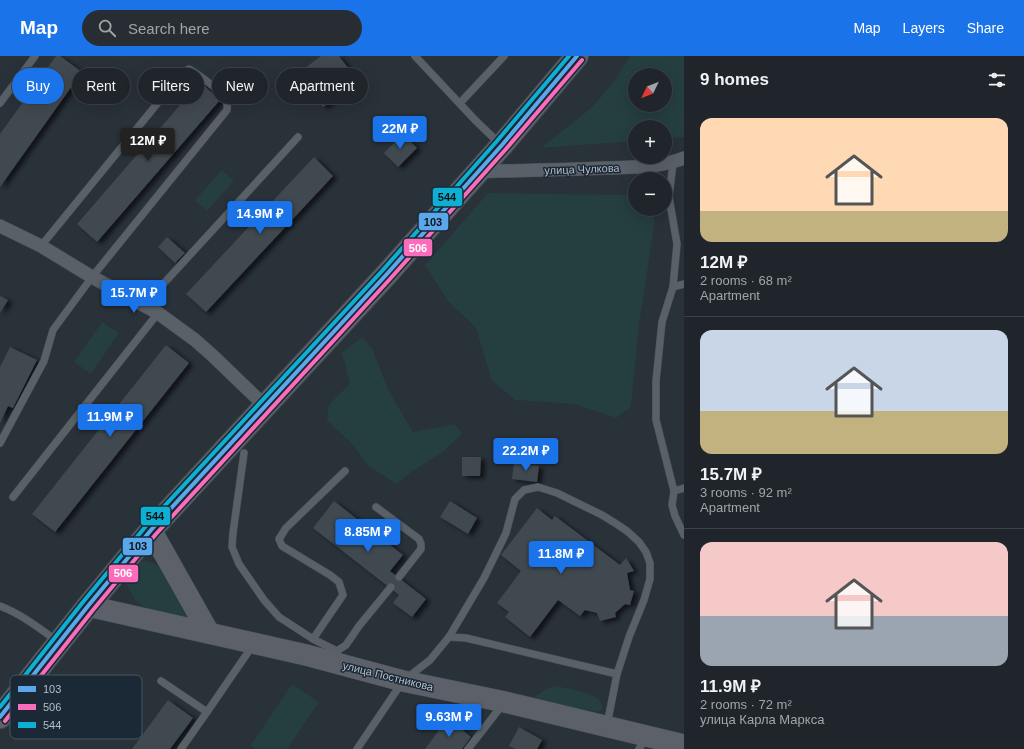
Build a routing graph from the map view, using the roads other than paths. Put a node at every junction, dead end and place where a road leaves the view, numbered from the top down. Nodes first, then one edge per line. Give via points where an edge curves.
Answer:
1 (35, 56) edge
2 (415, 56) edge
3 (504, 56) edge
4 (577, 56) edge
5 (0, 103) edge
6 (460, 103) junction
7 (298, 136) dead end
8 (502, 145) junction
9 (679, 161) edge
10 (478, 172) junction
11 (0, 226) edge
12 (41, 246) junction
13 (92, 277) junction
14 (684, 284) edge
15 (673, 287) junction
16 (144, 305) junction
17 (158, 313) junction
18 (265, 406) junction
19 (0, 443) edge
20 (244, 454) dead end
21 (345, 471) dead end
22 (684, 488) edge
23 (674, 491) junction
24 (13, 497) dead end
25 (376, 507) dead end
26 (151, 530) junction
27 (684, 535) edge
28 (399, 578) dead end
29 (391, 588) dead end
30 (0, 606) edge
31 (88, 606) junction
32 (209, 633) junction
33 (449, 637) junction
34 (313, 639) junction
35 (59, 643) junction
36 (254, 643) junction
37 (332, 656) junction
38 (617, 674) junction
39 (33, 675) edge
40 (161, 681) dead end
41 (403, 681) junction
42 (505, 702) junction
43 (10, 704) edge
44 (207, 712) junction
45 (0, 717) edge
46 (607, 726) junction
47 (684, 744) edge
48 (181, 749) edge
49 (357, 749) edge
50 (468, 749) edge

1 - 5 lane
2 - 6 lane
3 - 6 lane
4 - 8 highway
6 - 8 lane
7 - 16 lane
8 - 10 highway
9 - 10 street, улица Чулкова via 650,166
9 - 15 lane via 669,196 677,244
10 - 18 highway
11 - 12 street
12 - 13 street
12 - 13 lane via 183,72 189,69 195,72 223,95 228,110
13 - 16 street
13 - 19 lane via 53,330 44,361
14 - 15 lane
15 - 23 lane via 662,322 656,381 656,420
16 - 17 street
17 - 18 street via 195,340
17 - 24 lane
18 - 26 highway
20 - 34 lane via 233,533 234,553 264,600 279,616
21 - 34 lane via 286,528 279,539 282,546 338,582 343,595
22 - 23 lane
23 - 27 lane via 672,505
25 - 28 lane via 419,539 421,544 421,549
26 - 31 highway
26 - 32 main road
29 - 37 lane via 346,645
30 - 35 lane via 41,629
31 - 32 main road, улица Постникова
31 - 35 highway
32 - 36 main road, улица Постникова
33 - 38 lane via 466,638
33 - 38 lane via 484,578 506,533 515,499 524,490 538,487 557,493 602,515 627,531 646,552 650,563 650,579
33 - 41 lane via 430,660
34 - 37 lane
35 - 39 highway
36 - 37 main road, улица Постникова
36 - 44 lane
37 - 41 main road, улица Постникова
38 - 46 lane
40 - 44 lane
41 - 42 main road, улица Постникова
41 - 49 lane
42 - 46 main road, улица Постникова
42 - 50 lane
43 - 45 highway
44 - 48 lane
46 - 47 main road, улица Постникова

